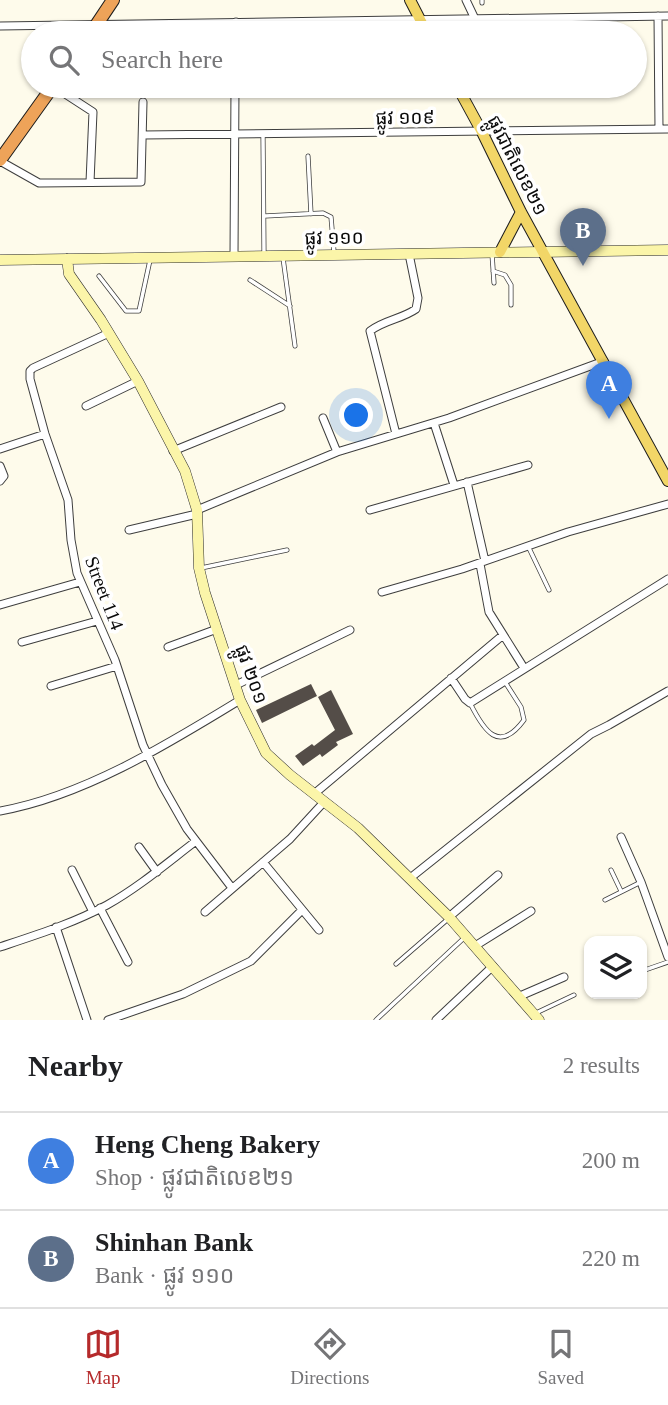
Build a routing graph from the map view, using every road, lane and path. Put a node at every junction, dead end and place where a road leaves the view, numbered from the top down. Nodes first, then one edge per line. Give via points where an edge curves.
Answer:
1 (113, 0) edge
2 (410, 0) edge
3 (466, 0) edge
4 (658, 16) junction
5 (668, 16) edge
6 (524, 18) junction
7 (475, 19) junction
8 (420, 20) junction
9 (99, 21) edge
10 (328, 21) edge
11 (524, 21) edge
12 (0, 26) edge
13 (21, 27) edge
14 (43, 98) edge
15 (71, 98) edge
16 (235, 98) edge
17 (464, 98) edge
18 (143, 102) dead end
19 (659, 129) junction
20 (668, 129) edge
21 (482, 132) junction
22 (234, 134) junction
23 (263, 134) junction
24 (143, 135) junction
25 (5, 145) edge
26 (308, 156) dead end
27 (0, 161) edge
28 (90, 183) junction
29 (521, 212) junction
30 (311, 214) junction
31 (264, 216) junction
32 (668, 250) edge
33 (496, 252) junction
34 (542, 252) junction
35 (409, 254) junction
36 (334, 255) junction
37 (234, 256) junction
38 (264, 256) junction
39 (283, 256) junction
40 (151, 258) junction
41 (67, 259) junction
42 (0, 260) edge
43 (493, 271) junction
44 (100, 276) dead end
45 (250, 280) dead end
46 (494, 284) dead end
47 (512, 304) dead end
48 (290, 306) junction
49 (109, 333) junction
50 (295, 346) dead end
51 (604, 361) junction
52 (138, 381) junction
53 (86, 406) dead end
54 (281, 407) dead end
55 (323, 418) dead end
56 (434, 423) junction
57 (45, 434) junction
58 (396, 434) junction
59 (0, 449) edge
60 (173, 451) junction
61 (337, 452) junction
62 (528, 465) dead end
63 (0, 466) edge
64 (0, 481) edge
65 (668, 481) edge
66 (467, 482) junction
67 (454, 485) junction
68 (668, 504) edge
69 (369, 510) dead end
70 (197, 512) junction
71 (129, 530) dead end
72 (528, 546) junction
73 (287, 550) dead end
74 (482, 562) junction
75 (199, 568) junction
76 (668, 579) edge
77 (80, 582) junction
78 (549, 590) dead end
79 (382, 592) dead end
80 (0, 605) edge
81 (97, 621) junction
82 (217, 629) junction
83 (350, 630) dead end
84 (503, 635) junction
85 (22, 642) dead end
86 (168, 647) dead end
87 (117, 666) junction
88 (524, 668) junction
89 (452, 678) junction
90 (504, 680) junction
91 (236, 685) junction
92 (51, 687) dead end
93 (668, 691) edge
94 (240, 700) junction
95 (470, 703) junction
96 (147, 754) junction
97 (314, 794) junction
98 (324, 802) junction
99 (0, 811) edge
100 (621, 837) dead end
101 (195, 841) junction
102 (139, 847) dead end
103 (263, 862) junction
104 (72, 870) dead end
105 (611, 870) dead end
106 (157, 872) junction
107 (498, 875) dead end
108 (409, 879) junction
109 (641, 882) junction
110 (232, 888) junction
111 (621, 891) junction
112 (605, 900) dead end
113 (97, 910) junction
114 (302, 910) junction
115 (531, 911) dead end
116 (205, 912) dead end
117 (449, 918) junction
118 (56, 927) junction
119 (319, 930) dead end
120 (466, 936) junction
121 (475, 946) junction
122 (0, 947) edge
123 (668, 959) edge
124 (128, 962) dead end
125 (396, 964) dead end
126 (493, 966) junction
127 (647, 969) edge
128 (564, 977) dead end
129 (574, 995) dead end
130 (520, 996) junction
131 (537, 1017) edge
132 (87, 1020) edge
133 (107, 1020) edge
134 (376, 1020) edge
135 (436, 1020) edge

1 - 9 highway
2 - 8 main road
3 - 7 street
4 - 5 street
4 - 6 street
4 - 19 street
6 - 7 street
6 - 11 lane
7 - 8 street
8 - 10 street
12 - 13 street
14 - 25 highway
15 - 28 street via 93,112
16 - 22 street
17 - 21 main road, ផ្លូវជាតិលេខ២១
18 - 24 street
19 - 20 street, ផ្លូវ ១០៩
19 - 21 street, ផ្លូវ ១០៩
21 - 23 street, ផ្លូវ ១០៩
21 - 29 main road, ផ្លូវជាតិលេខ២១
22 - 23 street, ផ្លូវ ១០៩
22 - 24 street, ផ្លូវ ១០៩
22 - 37 street
23 - 31 lane
24 - 28 street via 141,182
25 - 27 highway
26 - 30 lane
27 - 28 street via 39,183
29 - 33 main road
29 - 34 main road, ផ្លូវជាតិលេខ២១
30 - 31 lane
30 - 36 lane via 331,218
31 - 38 lane
32 - 34 street, ផ្លូវ ១១០
33 - 34 street, ផ្លូវ ១១០
33 - 35 street, ផ្លូវ ១១០
33 - 43 lane
34 - 51 main road, ផ្លូវជាតិលេខ២១
35 - 36 street, ផ្លូវ ១១០
35 - 58 street via 416,309 370,331
36 - 39 street, ផ្លូវ ១១០
37 - 38 street, ផ្លូវ ១១០
37 - 40 street, ផ្លូវ ១១០
38 - 39 street, ផ្លូវ ១១០
39 - 48 lane
40 - 41 street, ផ្លូវ ១១០
40 - 44 lane via 139,311 126,311
41 - 42 street, ផ្លូវ ១១០
41 - 49 street, ផ្លូវ ២០១ via 69,274
43 - 46 lane
43 - 47 lane via 505,275 511,285
45 - 48 lane
48 - 50 lane
49 - 52 street, ផ្លូវ ២០១
49 - 57 street, Street 114 via 30,371
51 - 56 street
51 - 65 main road, ផ្លូវជាតិលេខ២១
52 - 53 street
52 - 60 street, ផ្លូវ ២០១
54 - 60 street
55 - 61 street
56 - 58 street
56 - 67 street
57 - 59 street
57 - 77 street, Street 114 via 68,500
58 - 61 street
60 - 70 street, ផ្លូវ ២០១ via 185,471
61 - 70 street
62 - 66 street
63 - 64 street via 4,476
66 - 67 street
66 - 74 street
67 - 69 street
68 - 72 street
70 - 71 street
70 - 75 street, ផ្លូវ ២០១
72 - 74 street
72 - 78 lane
73 - 75 lane
74 - 79 street
74 - 84 street via 489,612
75 - 82 street, ផ្លូវ ២០១
76 - 88 street
77 - 80 street
77 - 81 street, Street 114
81 - 85 street
81 - 87 street, Street 114
82 - 86 street
82 - 91 street, ផ្លូវ ២០១
83 - 91 street
84 - 88 street
84 - 89 street
87 - 92 street
87 - 96 street, Street 114
88 - 90 street
89 - 95 street
89 - 97 street
90 - 95 street
90 - 95 lane via 524,713 518,728 499,738 491,735
91 - 94 street, ផ្លូវ ២០១
93 - 108 street via 591,734
94 - 96 street
94 - 97 street, ផ្លូវ ២០១ via 266,753
96 - 99 street via 56,796
96 - 101 street, Street 114
97 - 98 street, ផ្លូវ ២០១
98 - 103 street
98 - 108 street, ផ្លូវ ២០១ via 358,828
100 - 109 street
101 - 106 street
101 - 110 street, Street 114
102 - 106 street
103 - 110 street
103 - 114 street
104 - 113 street
105 - 111 lane
106 - 113 street
107 - 117 street
108 - 117 street, ផ្លូវ ២០១
109 - 111 lane
109 - 123 street
110 - 116 street
111 - 112 lane
113 - 118 street
113 - 124 street
114 - 119 street
114 - 133 street via 251,961 183,994
115 - 121 street
117 - 120 street, ផ្លូវ ២០១
117 - 125 lane
118 - 122 street
118 - 132 street
120 - 121 street, ផ្លូវ ២០១
120 - 134 lane
121 - 126 street, ផ្លូវ ២០១
123 - 127 lane
126 - 130 street, ផ្លូវ ២០១
126 - 135 street
128 - 130 street
129 - 131 lane
130 - 131 street, ផ្លូវ ២០១

